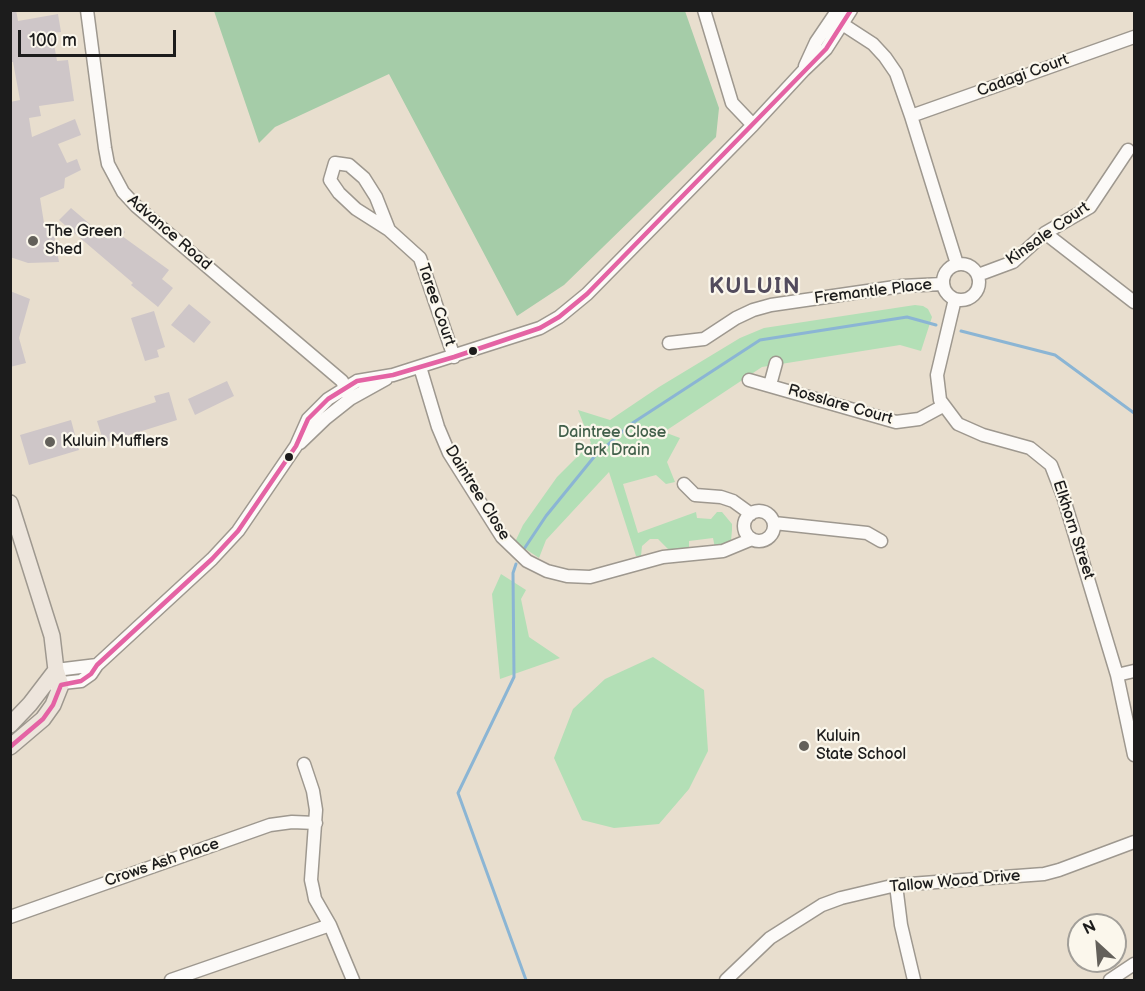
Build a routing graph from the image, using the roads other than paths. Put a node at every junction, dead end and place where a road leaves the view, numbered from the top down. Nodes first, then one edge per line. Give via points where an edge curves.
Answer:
1 (87, 10) edge
2 (704, 10) edge
3 (851, 10) edge
4 (838, 17) edge
5 (1134, 37) edge
6 (911, 116) junction
7 (753, 125) junction
8 (1128, 150) dead end
9 (390, 230) junction
10 (1045, 234) junction
11 (957, 264) junction
12 (978, 275) junction
13 (942, 284) junction
14 (955, 299) junction
15 (1134, 302) edge
16 (669, 343) dead end
17 (454, 357) junction
18 (776, 363) dead end
19 (420, 367) junction
20 (393, 375) junction
21 (748, 380) dead end
22 (770, 386) junction
23 (345, 387) junction
24 (350, 399) junction
25 (944, 406) junction
26 (296, 446) junction
27 (684, 484) dead end
28 (10, 504) edge
29 (751, 514) junction
30 (774, 523) junction
31 (752, 539) junction
32 (881, 542) dead end
33 (1134, 671) edge
34 (1117, 675) junction
35 (54, 679) junction
36 (10, 724) edge
37 (10, 747) edge
38 (1134, 755) edge
39 (304, 765) dead end
40 (316, 823) junction
41 (1134, 842) edge
42 (896, 885) junction
43 (10, 917) edge
44 (330, 925) junction
45 (1134, 964) edge
46 (171, 981) edge
47 (353, 981) edge
48 (726, 981) edge
49 (914, 981) edge
50 (1110, 981) edge

1 - 23 street, Advance Road via 105,148 111,171 123,192
2 - 7 street via 732,103
3 - 4 street
4 - 6 street via 885,57 896,73
4 - 7 street via 816,42 804,70
5 - 6 street, Cadagi Court
6 - 11 street
7 - 17 street via 587,294 559,317 540,328
8 - 10 street, Kinsale Court via 1090,207
9 - 9 street, Taree Court via 339,193 330,180 335,163 349,165 364,177
9 - 17 street, Taree Court via 420,258
10 - 12 street, Kinsale Court via 1013,262
10 - 15 street
11 - 12 street via 969,266
11 - 13 street via 946,272
12 - 14 street via 978,289 972,296
13 - 14 street
13 - 16 street, Fremantle Place via 771,305 736,318 704,339
14 - 25 street via 938,375
17 - 19 street
18 - 22 street, Rosslare Court
19 - 20 street
19 - 31 street, Daintree Close via 449,453 502,537 527,561 547,571 590,577 663,557 723,551
20 - 23 street
20 - 24 street
21 - 22 street, Rosslare Court
22 - 25 street, Rosslare Court via 896,422 919,419
23 - 24 street, Advance Road
23 - 26 street via 312,414
24 - 26 street
25 - 34 street, Elkhorn Street via 958,424 1030,448 1051,465
26 - 35 street via 238,531 212,559 97,665
27 - 29 street via 695,495 733,501
28 - 35 main road via 52,636
29 - 30 street via 765,512
29 - 31 street via 744,527
30 - 31 street via 770,536
30 - 32 street via 867,532
33 - 34 street
34 - 38 street, Elkhorn Street
35 - 36 main road
35 - 37 main road via 53,705
39 - 40 street via 315,800
40 - 43 street, Crows Ash Place via 270,825
40 - 44 street via 311,880 315,899
41 - 42 street, Tallow Wood Drive via 1044,874
42 - 48 street, Tallow Wood Drive via 822,905 770,938
42 - 49 street
44 - 46 street
44 - 47 street
45 - 50 street

